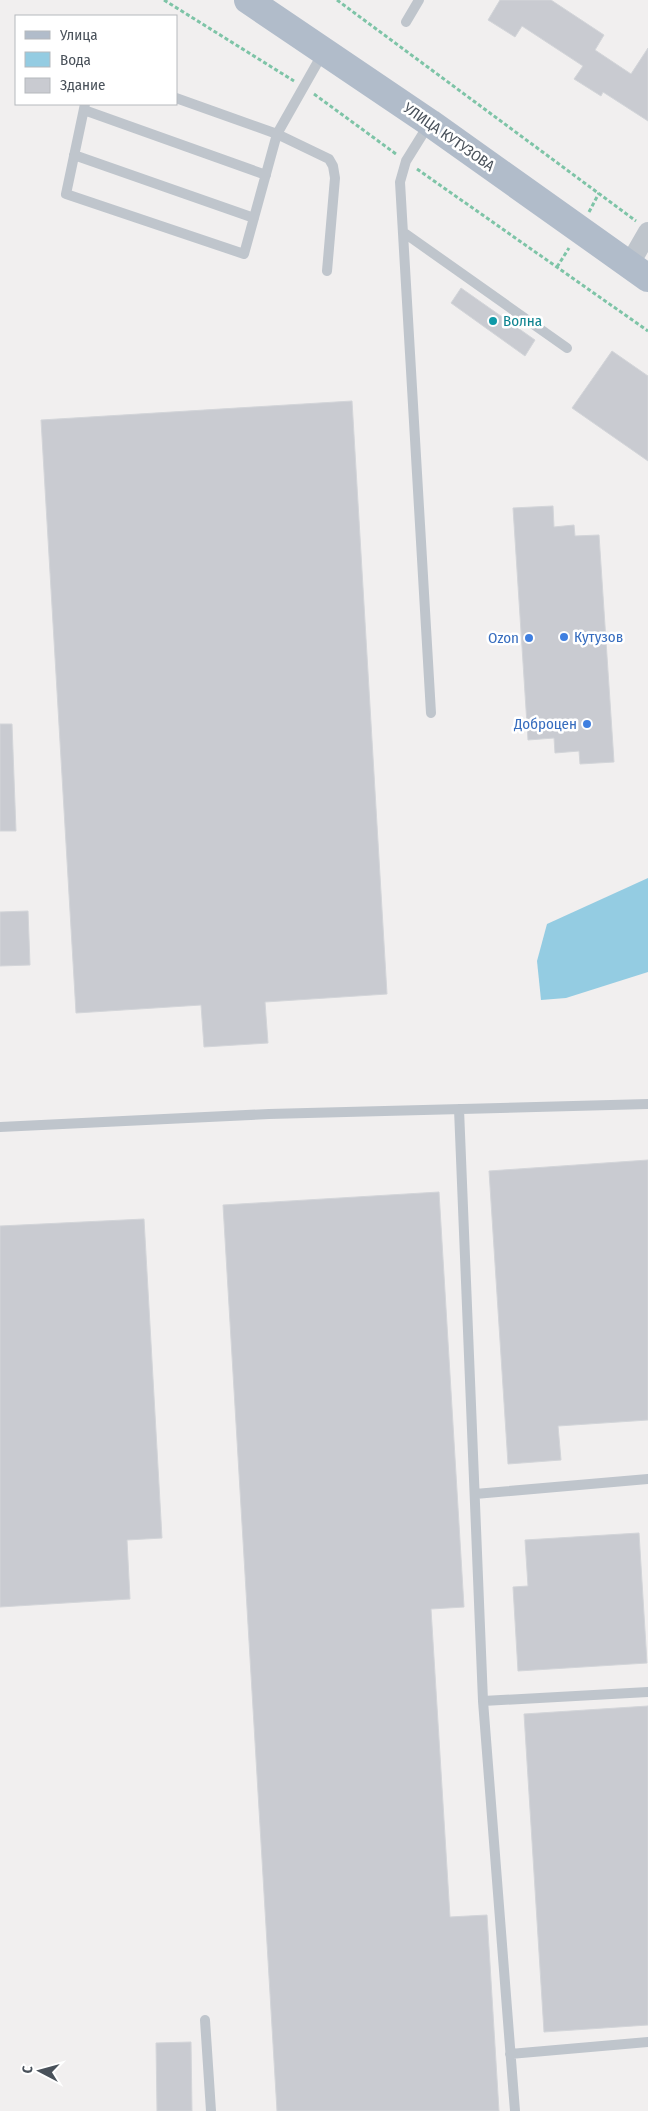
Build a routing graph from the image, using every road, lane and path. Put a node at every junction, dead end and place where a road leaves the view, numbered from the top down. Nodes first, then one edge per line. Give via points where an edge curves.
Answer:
1 (248, 0) edge
2 (337, 0) edge
3 (419, 0) edge
4 (406, 22) dead end
5 (324, 50) junction
6 (178, 99) edge
7 (85, 107) edge
8 (430, 123) junction
9 (277, 134) junction
10 (74, 155) junction
11 (266, 175) junction
12 (254, 218) junction
13 (644, 228) edge
14 (403, 232) junction
15 (327, 271) dead end
16 (643, 275) edge
17 (566, 348) dead end
18 (431, 713) dead end
19 (648, 1104) edge
20 (459, 1109) junction
21 (0, 1127) edge
22 (648, 1479) edge
23 (475, 1494) junction
24 (648, 1692) edge
25 (483, 1701) junction
26 (205, 2020) dead end
27 (648, 2042) edge
28 (510, 2054) junction
29 (211, 2111) edge
30 (514, 2111) edge

1 - 5 main road, УЛИЦА КУТУЗОВА
2 - 13 path
3 - 4 lane
5 - 8 main road, УЛИЦА КУТУЗОВА
5 - 9 lane
6 - 9 lane
7 - 10 lane
7 - 11 lane
8 - 14 lane via 406,161 400,182
8 - 16 main road, УЛИЦА КУТУЗОВА
9 - 11 lane
9 - 15 lane via 329,158 333,166 335,178
10 - 12 lane
10 - 12 lane via 66,194 244,254
11 - 12 lane
13 - 16 street
14 - 17 lane
14 - 18 lane
19 - 20 lane
20 - 21 lane
20 - 23 lane
22 - 23 lane
23 - 25 lane
24 - 25 lane
25 - 28 lane
26 - 29 lane
27 - 28 lane
28 - 30 lane

